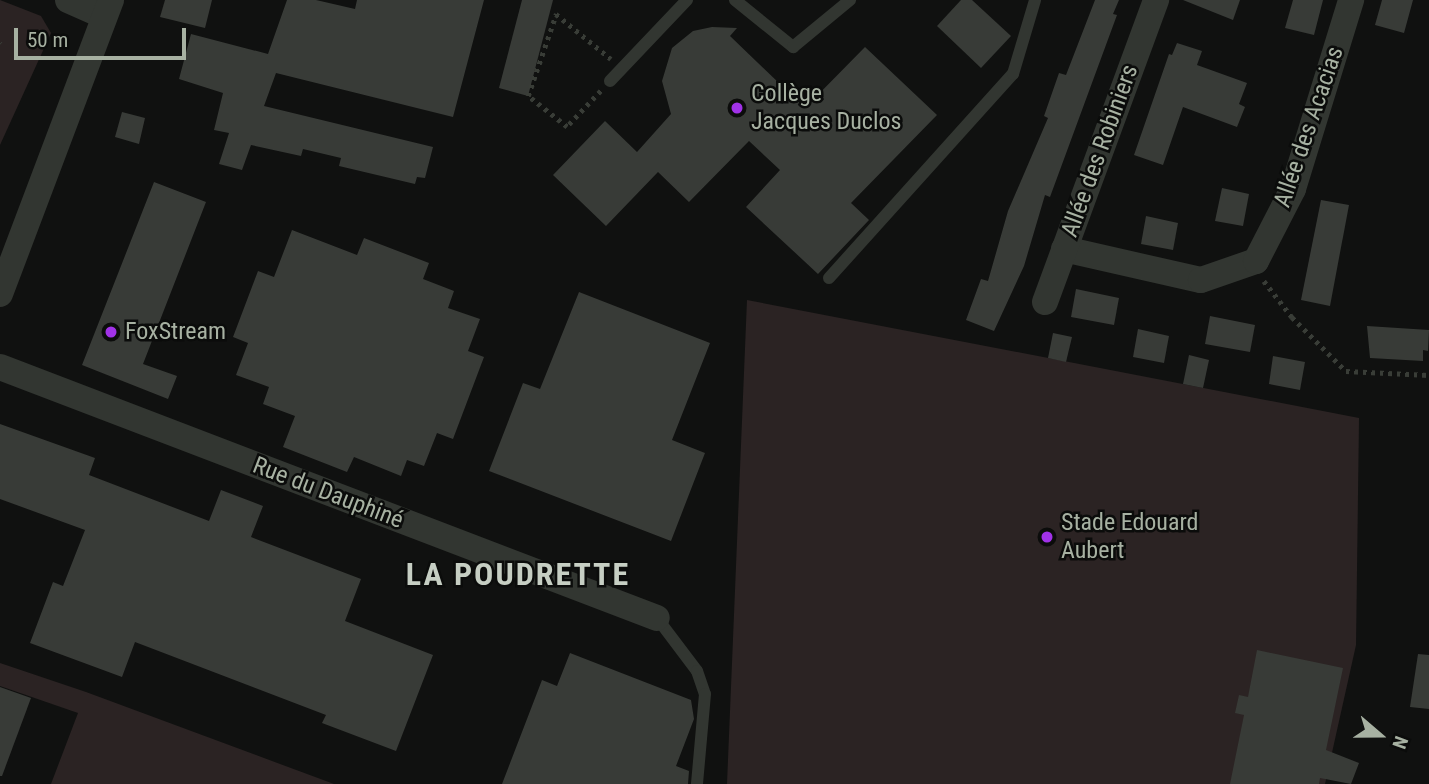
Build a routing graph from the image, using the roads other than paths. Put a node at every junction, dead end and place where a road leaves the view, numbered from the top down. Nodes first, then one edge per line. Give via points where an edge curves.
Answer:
1 (68, 0) edge
2 (687, 0) edge
3 (735, 0) edge
4 (850, 0) edge
5 (1035, 0) edge
6 (1156, 0) edge
7 (1350, 0) edge
8 (108, 8) edge
9 (610, 82) road end
10 (1064, 250) junction
11 (829, 278) dead end
12 (0, 294) edge
13 (1045, 302) dead end
14 (0, 367) edge
15 (657, 618) joint
16 (697, 784) edge

1 - 8 street
2 - 9 lane
3 - 4 lane via 793,47
5 - 11 lane via 1013,74
6 - 10 street, Allée des Robiniers
7 - 10 street, Allée des Acacias via 1293,189 1256,261 1200,280
8 - 12 street
10 - 13 street, Allée des Robiniers
14 - 15 street, Rue du Dauphiné
15 - 16 lane via 697,671 705,694

